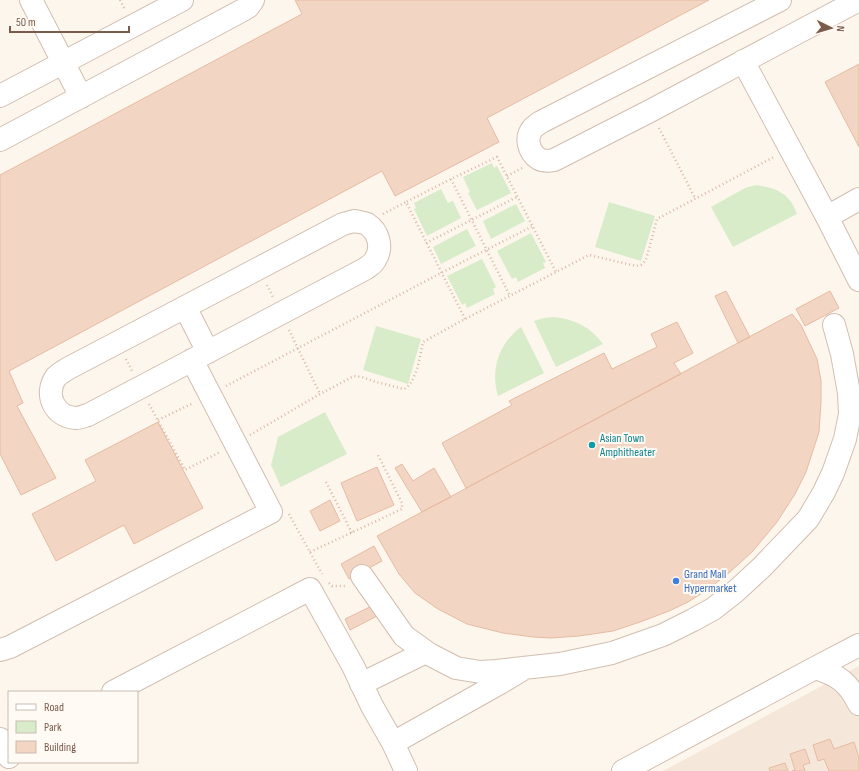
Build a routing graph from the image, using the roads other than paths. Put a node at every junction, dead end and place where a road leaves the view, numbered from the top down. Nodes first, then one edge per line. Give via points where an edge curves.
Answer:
1 (31, 0) edge
2 (182, 0) edge
3 (253, 0) edge
4 (780, 0) edge
5 (859, 0) edge
6 (743, 62) junction
7 (62, 63) junction
8 (0, 96) edge
9 (81, 97) junction
10 (0, 140) edge
11 (859, 199) edge
12 (827, 217) junction
13 (859, 280) edge
14 (186, 307) junction
15 (834, 326) dead end
16 (200, 356) junction
17 (851, 442) edge
18 (362, 576) road end
19 (859, 645) edge
20 (3, 651) edge
21 (426, 652) junction
22 (524, 668) junction
23 (815, 668) junction
24 (361, 684) junction
25 (115, 691) edge
26 (859, 704) edge
27 (393, 743) junction
28 (406, 771) edge
29 (623, 771) edge

1 - 7 street
2 - 7 street
3 - 9 street via 243,10
4 - 6 street via 541,122 533,127 529,135 532,153 539,159 554,160
5 - 6 street
6 - 12 street
7 - 8 street
7 - 9 street
9 - 10 street
11 - 12 street
12 - 13 street
14 - 16 street
14 - 16 street via 57,376 51,386 51,398 56,409 65,416 77,418 88,415
14 - 16 street via 344,224 354,221 365,223 374,230 379,240 379,252 374,262 365,269
15 - 17 street via 849,393 850,414 845,439
16 - 20 street via 210,394 270,512
17 - 22 street via 808,519 736,591 713,608 663,635 612,653 560,664
18 - 21 street via 404,636
19 - 23 street
21 - 22 street via 456,668 480,672
21 - 24 street
22 - 27 street
23 - 26 street via 843,681
23 - 29 street
24 - 25 street via 310,589
24 - 27 street
27 - 28 street

